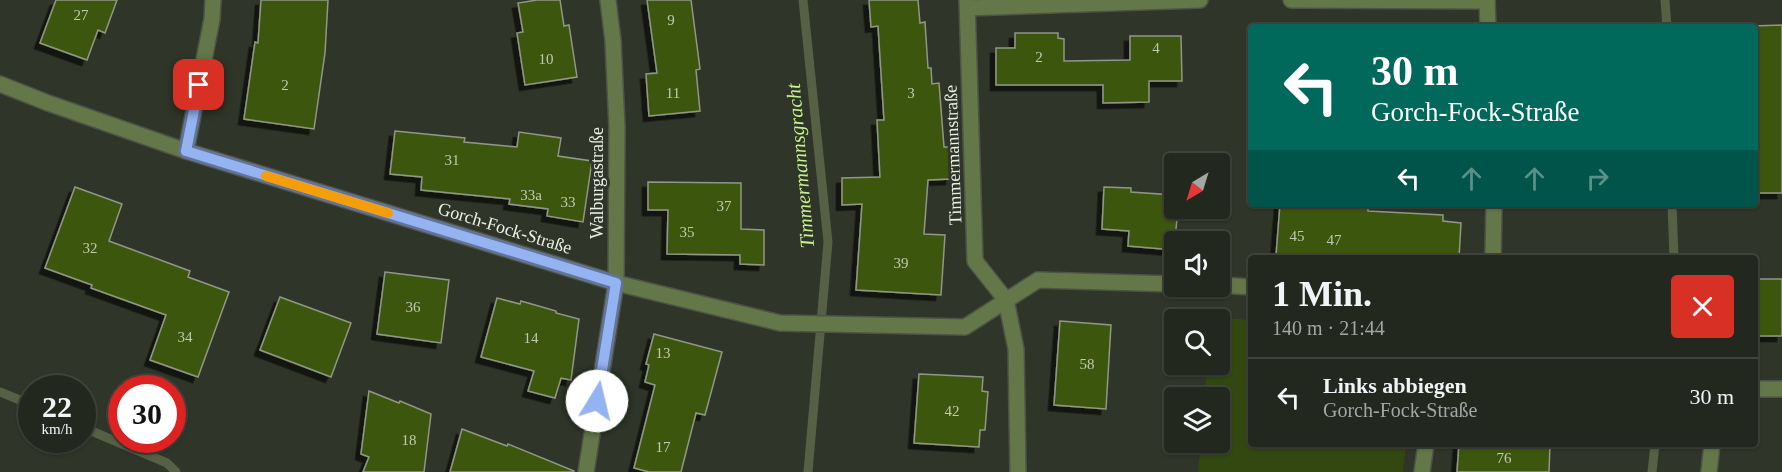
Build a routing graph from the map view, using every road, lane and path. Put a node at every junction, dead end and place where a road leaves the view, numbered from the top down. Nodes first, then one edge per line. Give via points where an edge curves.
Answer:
1 (213, 0) edge
2 (608, 0) edge
3 (1200, 0) edge
4 (1291, 0) edge
5 (1487, 1) edge
6 (968, 4) edge
7 (1488, 24) edge
8 (0, 84) edge
9 (186, 151) junction
10 (1494, 207) edge
11 (1493, 255) edge
12 (616, 283) junction
13 (1164, 284) edge
14 (1230, 286) edge
15 (1248, 287) edge
16 (1006, 300) junction
17 (1758, 388) edge
18 (1782, 389) edge
19 (1426, 447) edge
20 (1712, 447) edge
21 (585, 472) edge
22 (1018, 472) edge
23 (1422, 472) edge
24 (1708, 472) edge

1 - 9 street
2 - 12 street, Walburgastraße via 617,127
3 - 6 street
4 - 5 street
5 - 7 street
6 - 16 street, Timmermannstraße via 975,261
8 - 9 street, Gorch-Fock-Straße
9 - 12 street, Gorch-Fock-Straße
10 - 11 street
12 - 16 street, Gorch-Fock-Straße via 780,323 965,327
12 - 21 street, Walburgastraße
13 - 16 street, Gorch-Fock-Straße via 1038,280
14 - 15 street
16 - 22 street via 1017,349
17 - 18 street
19 - 23 street
20 - 24 street

